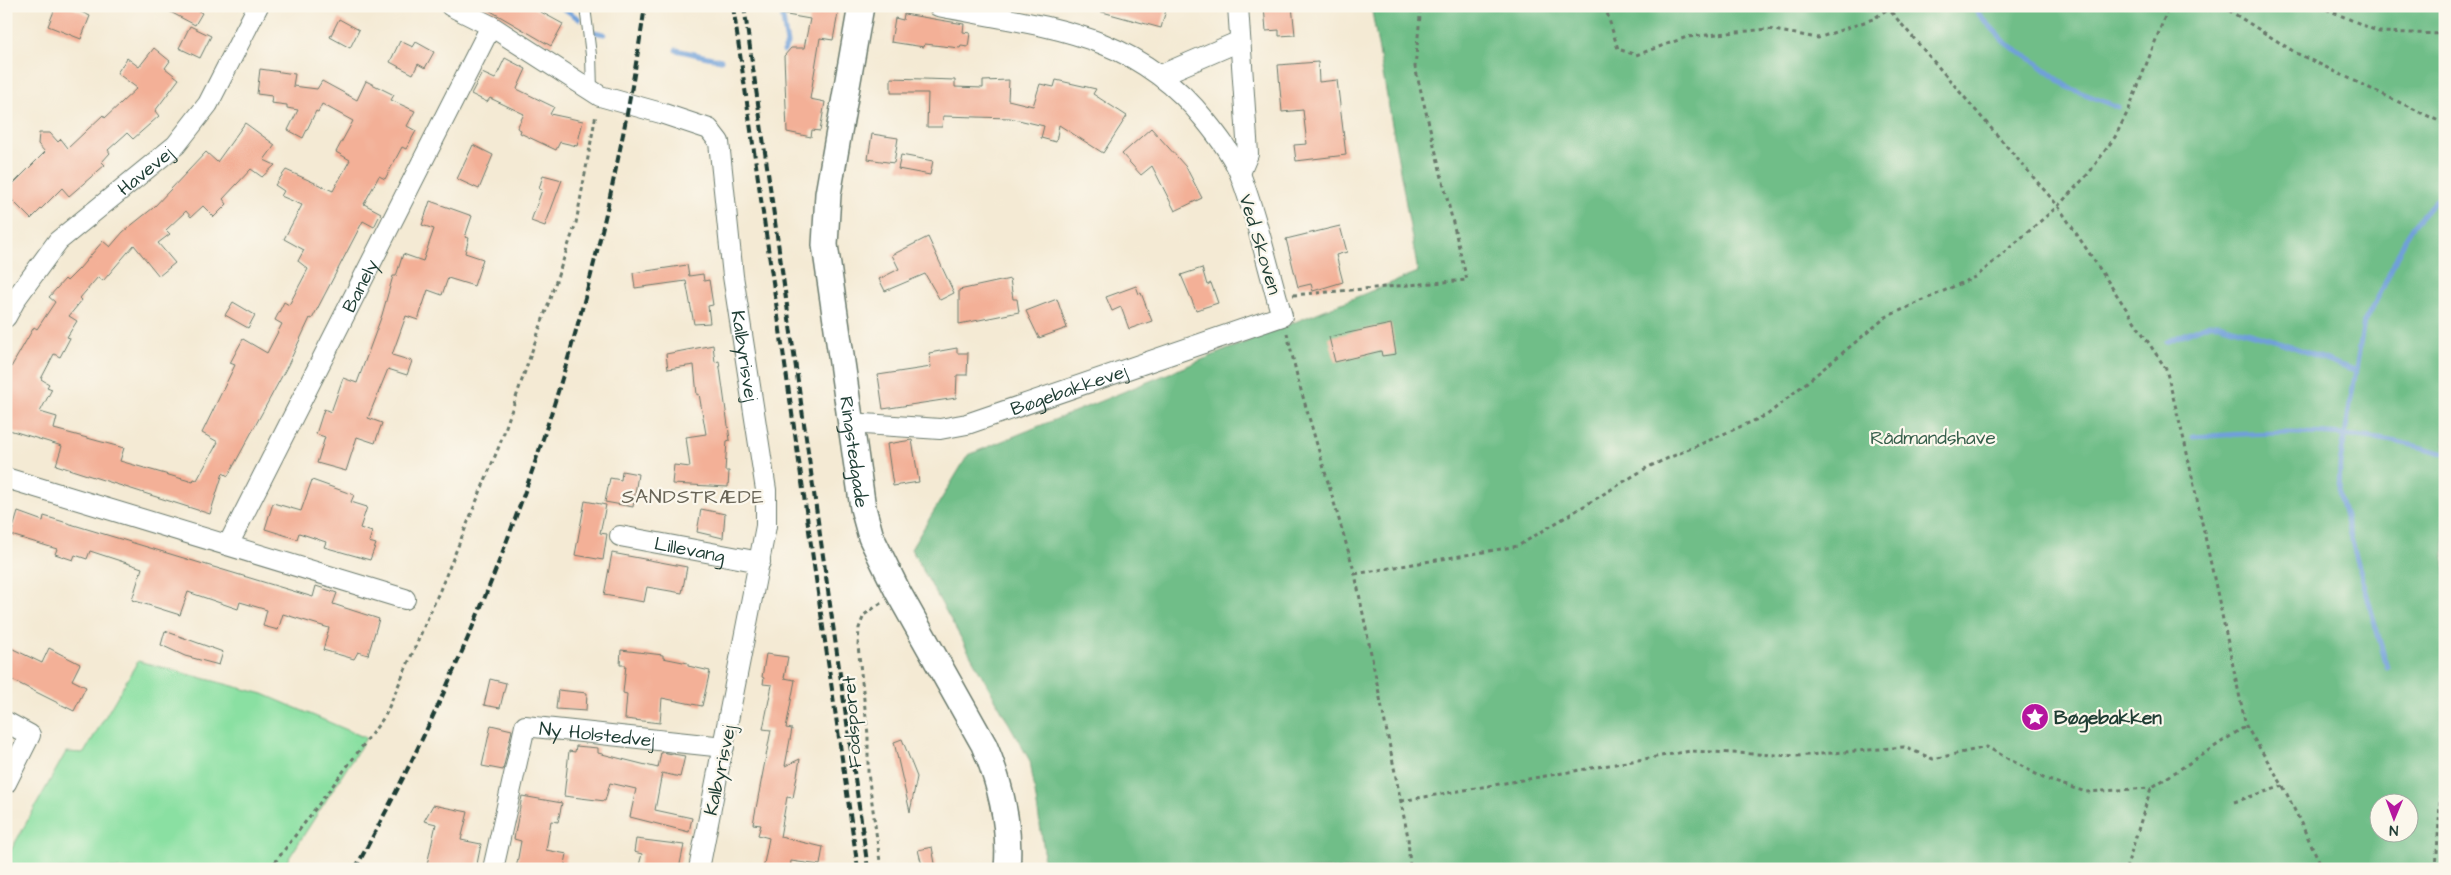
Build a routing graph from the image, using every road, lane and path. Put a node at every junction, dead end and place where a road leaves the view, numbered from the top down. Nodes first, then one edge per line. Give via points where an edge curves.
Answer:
1 (258, 6) edge
2 (451, 6) edge
3 (861, 6) edge
4 (938, 6) edge
5 (1238, 6) edge
6 (1422, 6) edge
7 (1605, 6) edge
8 (2169, 6) edge
9 (2222, 6) edge
10 (2319, 6) edge
11 (585, 7) edge
12 (1887, 8) edge
13 (491, 26) junction
14 (2445, 34) edge
15 (1240, 41) junction
16 (1161, 75) junction
17 (596, 94) junction
18 (2445, 124) edge
19 (1240, 173) junction
20 (2058, 206) junction
21 (1276, 296) junction
22 (1282, 316) junction
23 (6, 317) edge
24 (849, 423) junction
25 (6, 478) edge
26 (620, 536) dead end
27 (228, 545) junction
28 (760, 562) junction
29 (1355, 574) junction
30 (898, 592) junction
31 (405, 599) dead end
32 (6, 722) edge
33 (2445, 723) edge
34 (2246, 726) junction
35 (724, 747) junction
36 (6, 783) edge
37 (2283, 786) junction
38 (2151, 788) junction
39 (1401, 801) junction
40 (2234, 802) dead end
41 (270, 869) edge
42 (493, 869) edge
43 (699, 869) edge
44 (881, 869) edge
45 (1007, 869) edge
46 (1410, 869) edge
47 (2126, 869) edge
48 (2323, 869) edge
49 (2436, 869) edge

1 - 23 street, Havevej via 208,104 176,145 58,241
2 - 13 street, Kalbyrisvej
3 - 24 street, Ringstedgade via 825,220 825,254
4 - 16 street, Ved Skoven via 1076,33 1121,50
5 - 15 street, Ved Skoven
6 - 21 path via 1415,67 1467,280
7 - 12 path via 1618,48 1636,55 1686,37 1768,29 1818,38 1872,19
8 - 20 path via 2115,137 2089,173
9 - 18 path via 2296,53
10 - 14 path via 2379,32
11 - 17 lane
12 - 20 path
13 - 17 street, Kalbyrisvej
13 - 27 street, Banely
15 - 16 street
15 - 19 street, Ved Skoven via 1248,154
16 - 19 street, Ved Skoven via 1219,136
17 - 28 street, Kalbyrisvej via 709,129 719,142 732,276 766,490 766,526
17 - 41 path via 576,223 500,444 440,590 385,716
19 - 21 street, Ved Skoven
20 - 29 path via 1977,276 1886,317 1767,415 1648,466 1518,546
20 - 34 path via 2166,369
21 - 22 street, Ved Skoven
22 - 24 street, Bøgebakkevej via 967,424 940,429
22 - 29 path
24 - 30 street, Ringstedgade via 866,518 880,559
25 - 27 street
26 - 28 street, Lillevang
27 - 31 street
28 - 35 street, Kalbyrisvej
29 - 39 path
30 - 44 path, Fodsporet via 864,615 859,628 868,773
30 - 45 street, Ringstedgade via 992,762 1004,803
32 - 36 street via 30,735
33 - 49 path
34 - 37 path
34 - 38 path
35 - 42 street, Ny Holstedvej via 525,726
35 - 43 street, Kalbyrisvej
37 - 40 path
37 - 48 path
38 - 39 path via 2086,792 2045,779 1987,747 1933,759 1904,747 1797,756 1690,751
38 - 47 path
39 - 46 path

